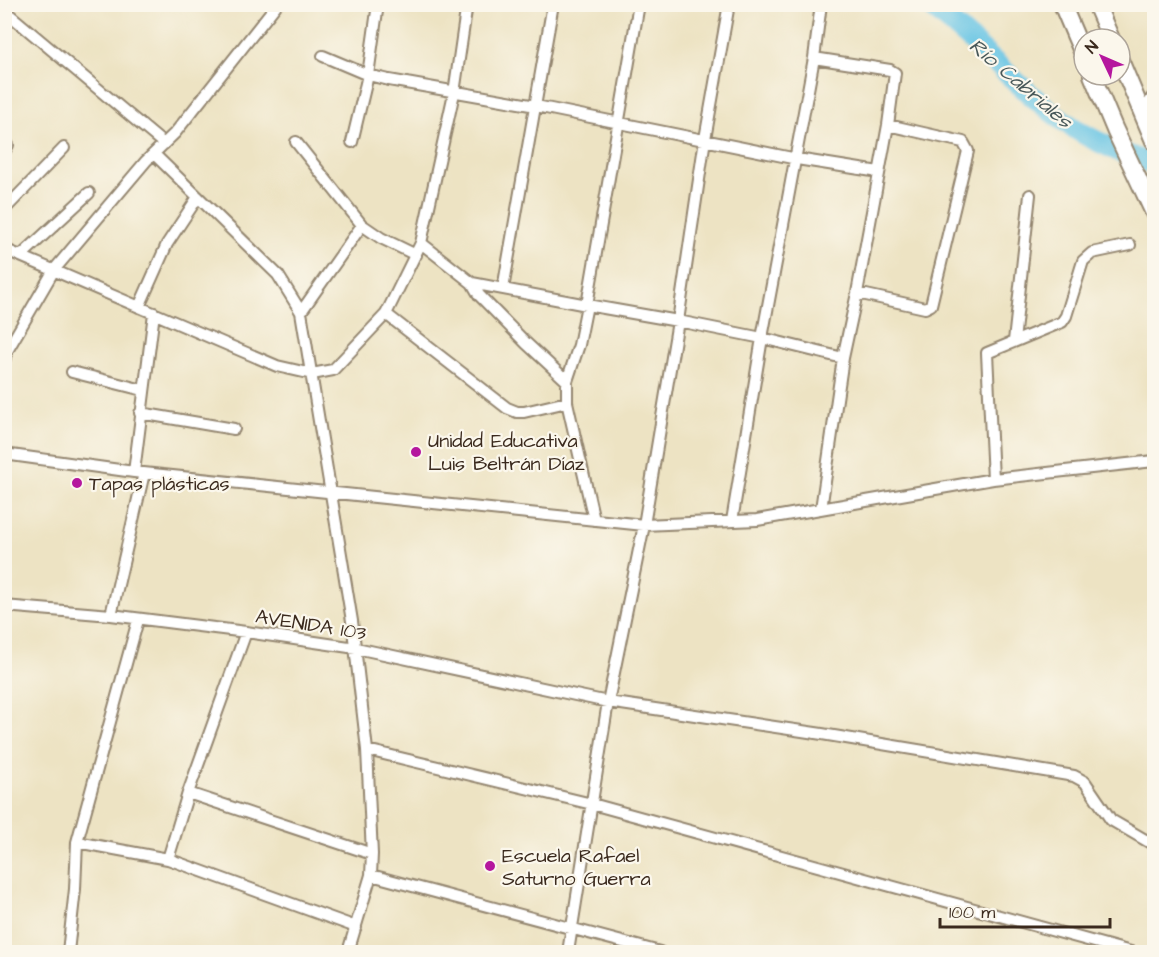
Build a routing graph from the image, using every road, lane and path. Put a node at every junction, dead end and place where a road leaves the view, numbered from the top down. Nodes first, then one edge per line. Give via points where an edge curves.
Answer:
1 (277, 4) edge
2 (378, 4) edge
3 (467, 4) edge
4 (553, 4) edge
5 (639, 4) edge
6 (729, 4) edge
7 (821, 4) edge
8 (1062, 4) edge
9 (1096, 4) edge
10 (4, 10) edge
11 (1106, 27) edge
12 (1072, 28) edge
13 (323, 56) dead end
14 (814, 58) junction
15 (368, 75) junction
16 (1097, 87) edge
17 (1131, 87) edge
18 (454, 93) junction
19 (1155, 95) edge
20 (536, 106) junction
21 (1142, 113) junction
22 (619, 122) junction
23 (888, 125) junction
24 (1152, 136) edge
25 (705, 139) junction
26 (296, 142) dead end
27 (352, 142) dead end
28 (164, 144) junction
29 (64, 148) dead end
30 (154, 154) junction
31 (797, 159) junction
32 (879, 172) junction
33 (88, 193) dead end
34 (1030, 195) dead end
35 (198, 197) junction
36 (4, 210) edge
37 (1155, 213) edge
38 (362, 225) junction
39 (421, 243) junction
40 (1130, 245) dead end
41 (4, 249) edge
42 (22, 255) junction
43 (416, 255) junction
44 (54, 270) junction
45 (472, 283) junction
46 (502, 289) junction
47 (857, 293) junction
48 (587, 305) junction
49 (140, 307) junction
50 (301, 312) junction
51 (154, 313) junction
52 (386, 314) junction
53 (678, 321) junction
54 (762, 338) junction
55 (1014, 341) junction
56 (843, 358) junction
57 (4, 361) edge
58 (72, 372) dead end
59 (312, 374) junction
60 (567, 381) junction
61 (143, 390) junction
62 (567, 402) junction
63 (140, 413) junction
64 (234, 429) dead end
65 (4, 454) edge
66 (1155, 461) edge
67 (139, 472) junction
68 (993, 479) junction
69 (330, 494) junction
70 (821, 509) junction
71 (594, 520) junction
72 (732, 521) junction
73 (644, 525) junction
74 (4, 606) edge
75 (111, 615) junction
76 (138, 620) junction
77 (246, 632) junction
78 (356, 648) junction
79 (608, 702) junction
80 (367, 750) junction
81 (188, 793) junction
82 (592, 804) junction
83 (77, 842) junction
84 (1155, 845) edge
85 (372, 854) junction
86 (168, 859) junction
87 (371, 875) junction
88 (356, 927) junction
89 (571, 929) junction
90 (68, 952) edge
91 (348, 952) edge
92 (568, 952) edge
93 (660, 952) edge
94 (1131, 952) edge

1 - 28 street
2 - 15 street
3 - 18 street
4 - 20 street
5 - 22 street
6 - 25 street
7 - 14 street
8 - 12 main road
9 - 11 main road
10 - 28 street
13 - 15 street
14 - 23 street via 895,73
14 - 31 street
15 - 18 street
15 - 27 street
16 - 37 main road
17 - 21 main road
18 - 20 street
18 - 39 street
19 - 21 street
20 - 22 street
20 - 46 street
21 - 24 main road
22 - 25 street
22 - 48 street
23 - 32 street
23 - 47 street via 963,142 968,151 931,305 924,308
25 - 31 street
25 - 53 street
26 - 38 street
28 - 30 street
29 - 36 street
30 - 35 street
30 - 44 street
31 - 32 street
31 - 54 street
32 - 47 street
33 - 42 street
34 - 55 street
35 - 49 street via 167,244
35 - 50 street via 278,275
38 - 43 street
38 - 50 street
39 - 43 street
39 - 45 street
40 - 55 street via 1092,253 1083,261 1062,322
41 - 42 street
42 - 44 street
43 - 52 street
44 - 49 street
44 - 57 street
45 - 46 street
45 - 60 street via 486,303
46 - 48 street
47 - 56 street
48 - 53 street
48 - 60 street
49 - 51 street
50 - 59 street
51 - 59 street via 277,366
51 - 61 street
52 - 59 street via 333,370
52 - 62 street via 507,408 524,412
53 - 54 street
53 - 73 street
54 - 56 street
54 - 72 street
55 - 68 street via 987,353
56 - 70 street
58 - 61 street
59 - 69 street
60 - 62 street
61 - 63 street
62 - 71 street
63 - 64 street
63 - 67 street
65 - 67 street
66 - 68 street
67 - 69 street
67 - 75 street
68 - 70 street
69 - 71 street
69 - 78 street
70 - 72 street
71 - 73 street
72 - 73 street
73 - 79 street
74 - 75 street, AVENIDA 103
75 - 76 street, AVENIDA 103
76 - 77 street, AVENIDA 103
76 - 83 street
77 - 78 street, AVENIDA 103
77 - 81 street
78 - 79 street, AVENIDA 103
78 - 80 street
79 - 82 street
79 - 84 street, AVENIDA 103 via 1074,776 1085,782 1111,820
80 - 82 street
80 - 85 street
81 - 85 street
81 - 86 street
82 - 89 street
82 - 94 street
83 - 86 street
83 - 90 street
85 - 87 street
86 - 88 street
87 - 88 street
87 - 89 street
88 - 91 street
89 - 92 street
89 - 93 street

